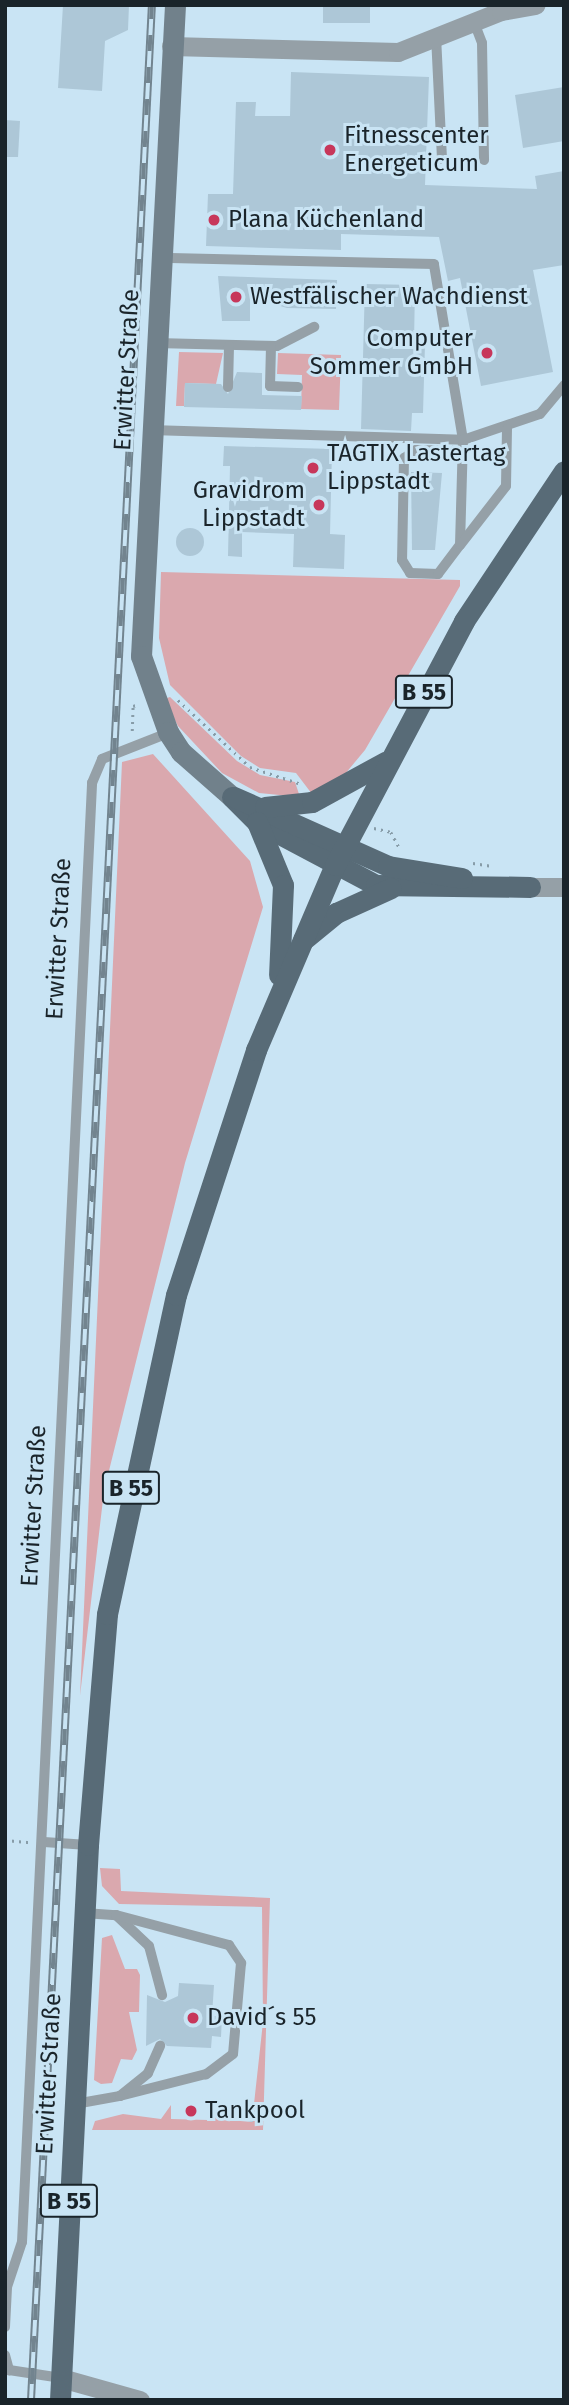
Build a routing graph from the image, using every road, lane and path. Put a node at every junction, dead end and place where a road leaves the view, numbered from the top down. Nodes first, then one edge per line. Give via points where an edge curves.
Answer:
1 (175, 5) edge
2 (535, 5) edge
3 (474, 22) junction
4 (436, 36) junction
5 (171, 46) junction
6 (442, 159) dead end
7 (484, 160) dead end
8 (160, 258) junction
9 (314, 327) dead end
10 (155, 343) junction
11 (229, 346) junction
12 (271, 346) junction
13 (564, 384) edge
14 (228, 387) dead end
15 (298, 387) dead end
16 (150, 429) junction
17 (507, 429) junction
18 (463, 446) junction
19 (564, 471) edge
20 (460, 545) junction
21 (174, 696) dead end
22 (168, 732) junction
23 (385, 762) junction
24 (305, 794) dead end
25 (261, 814) junction
26 (339, 856) junction
27 (530, 887) junction
28 (564, 887) edge
29 (391, 888) junction
30 (300, 942) junction
31 (277, 994) junction
32 (5, 1840) edge
33 (44, 1842) junction
34 (88, 1845) junction
35 (84, 1913) junction
36 (116, 1915) junction
37 (162, 1995) dead end
38 (160, 2046) dead end
39 (120, 2096) junction
40 (74, 2104) junction
41 (5, 2327) edge
42 (5, 2355) edge
43 (61, 2378) junction
44 (60, 2400) edge
45 (140, 2400) edge

1 - 5 main road, Erwitter Straße
2 - 3 street
3 - 4 street
3 - 7 lane via 482,43
4 - 5 street via 398,52
4 - 6 lane
5 - 8 main road, Erwitter Straße
8 - 10 main road, Erwitter Straße
8 - 18 lane via 434,264
9 - 12 lane
10 - 11 lane
10 - 16 main road, Erwitter Straße
11 - 12 lane
11 - 14 lane
12 - 15 lane via 270,386
13 - 17 lane via 540,414
16 - 18 lane
16 - 22 main road, Erwitter Straße via 141,656
17 - 18 lane
17 - 20 lane via 506,486
18 - 20 lane
18 - 20 lane via 416,450 404,458 402,560 410,573 438,574
19 - 23 main road, B 55 via 470,611
21 - 24 path via 240,760 295,777
22 - 25 main road, Erwitter Straße via 181,752 232,796
22 - 33 lane, Erwitter Straße via 102,759 92,783
23 - 25 main road via 312,802
23 - 26 main road, B 55
25 - 26 main road
25 - 31 main road via 285,899
26 - 27 main road
26 - 29 main road
26 - 30 main road, Erwitter Straße / B 55
27 - 28 street
27 - 29 main road
29 - 30 main road via 336,913
30 - 31 main road, Erwitter Straße / B 55
31 - 34 main road, Erwitter Straße / B 55 via 182,1273 133,1479 107,1614
32 - 33 path
33 - 34 lane
33 - 41 lane, Erwitter Straße via 22,2242 7,2287
34 - 35 main road, Erwitter Straße / B 55
35 - 36 lane
35 - 40 main road, Erwitter Straße / B 55
36 - 37 lane via 149,1946
36 - 39 lane via 229,1945 241,1963 233,2053 206,2074
38 - 39 lane via 148,2073
39 - 40 lane
40 - 43 main road, Erwitter Straße / B 55
42 - 43 lane via 9,2370
43 - 44 main road, Erwitter Straße / B 55
43 - 45 street

